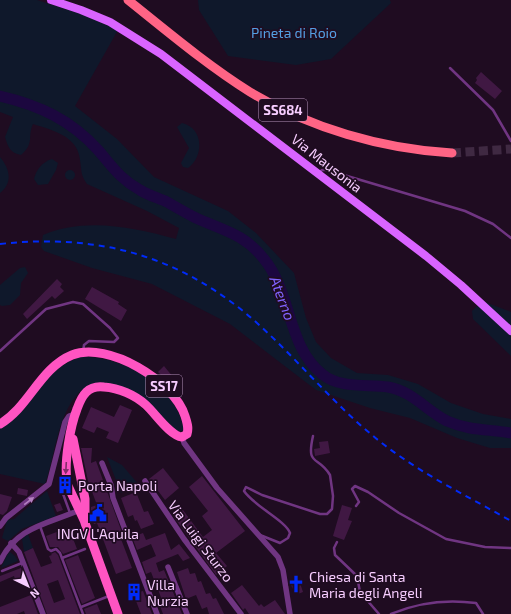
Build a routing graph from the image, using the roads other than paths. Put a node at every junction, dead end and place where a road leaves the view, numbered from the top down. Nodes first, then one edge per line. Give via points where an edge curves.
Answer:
1 (51, 0) edge
2 (128, 0) edge
3 (450, 68) dead end
4 (511, 141) edge
5 (452, 153) tunnel mouth
6 (318, 174) junction
7 (511, 238) edge
8 (511, 332) edge
9 (0, 351) edge
10 (83, 352) junction
11 (75, 414) junction
12 (0, 424) edge
13 (73, 427) junction
14 (313, 436) dead end
15 (182, 437) junction
16 (102, 463) dead end
17 (145, 481) dead end
18 (356, 506) dead end
19 (78, 510) junction
20 (0, 526) edge
21 (40, 526) junction
22 (258, 534) junction
23 (337, 542) dead end
24 (11, 543) junction
25 (511, 548) edge
26 (85, 550) dead end
27 (62, 558) junction
28 (0, 562) edge
29 (23, 563) junction
30 (168, 567) dead end
31 (2, 571) dead end
32 (111, 595) junction
33 (80, 607) junction
34 (43, 614) edge
35 (83, 614) edge
36 (118, 614) edge
37 (157, 614) edge
38 (187, 614) edge
39 (241, 614) edge
40 (290, 614) edge
41 (379, 614) edge
42 (391, 614) edge
43 (483, 614) edge

1 - 6 main road, Via Mausonia via 96,15 146,43
2 - 5 highway, SS684 via 212,66 249,91 291,113 338,131 380,143
3 - 4 lane via 492,110
6 - 7 lane via 322,170 327,170 465,211 494,224
6 - 8 main road, Via Mausonia via 444,271
9 - 10 lane via 44,310 76,301 108,325 118,338 114,342 89,341 84,345
10 - 12 main road, SS17 via 72,355 56,365 16,412
10 - 15 main road, SS17 via 100,353 121,360 139,368 159,382 184,412 188,431
11 - 13 main road, SS17
11 - 15 main road, SS17 via 88,390 95,387 112,388 141,401 174,434
20 -> 11 street via 6,518 48,484 65,422 69,416
13 - 19 main road, SS17
13 -> 19 main road, SS17 via 66,465 66,486
14 - 22 lane via 310,455 330,475 332,509 327,514 320,514 262,495 246,487 244,490 251,499 283,523 290,533 288,538 280,542
15 - 22 street via 214,484
16 - 37 street
17 - 39 street, Via Luigi Sturzo via 180,534
18 - 25 lane via 358,500 352,489 355,486 446,539 485,547
19 - 21 street
19 - 32 main road, SS17
21 - 24 street via 25,532
21 - 27 lane via 48,549 58,550
22 - 40 street via 280,562
23 - 41 lane via 334,548 335,555 357,576 360,592
24 - 28 street
24 - 29 street via 18,550
26 - 27 lane
27 - 33 lane
29 - 31 lane
29 - 34 street
30 - 38 street
32 - 33 lane
32 - 36 main road, SS17
33 - 35 lane
42 - 43 lane via 412,606 438,601 476,603

